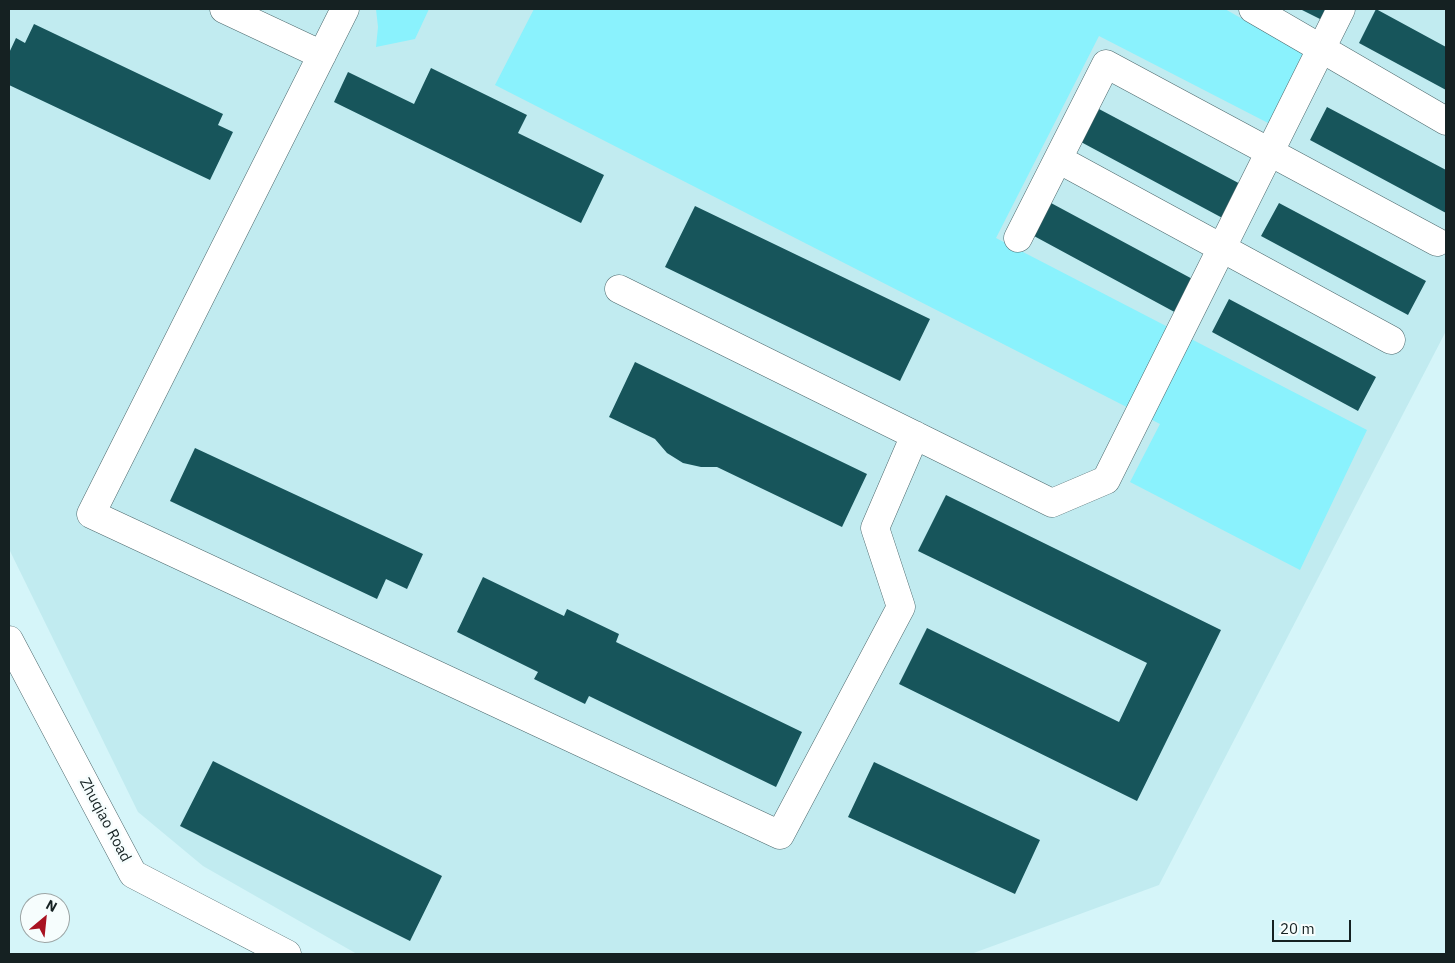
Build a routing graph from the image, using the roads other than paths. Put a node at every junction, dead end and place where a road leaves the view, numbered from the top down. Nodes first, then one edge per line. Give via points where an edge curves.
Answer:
1 (224, 9) edge
2 (345, 9) edge
3 (1253, 9) edge
4 (1341, 9) edge
5 (1321, 48) junction
6 (322, 55) junction
7 (1446, 121) edge
8 (1269, 152) junction
9 (1058, 159) junction
10 (1018, 238) dead end
11 (1438, 242) dead end
12 (1221, 248) junction
13 (620, 288) dead end
14 (1391, 340) dead end
15 (915, 436) junction
16 (9, 640) edge
17 (287, 954) edge

1 - 6 street
2 - 6 street
3 - 5 street
4 - 5 street
5 - 7 street
5 - 8 street
6 - 15 street via 91,514 780,835 901,607 875,528
8 - 9 street via 1106,64
8 - 11 street
8 - 12 street
9 - 10 street
9 - 12 street
12 - 14 street
12 - 15 street via 1106,480 1052,503
13 - 15 street
16 - 17 street, Zhuqiao Road via 133,874

